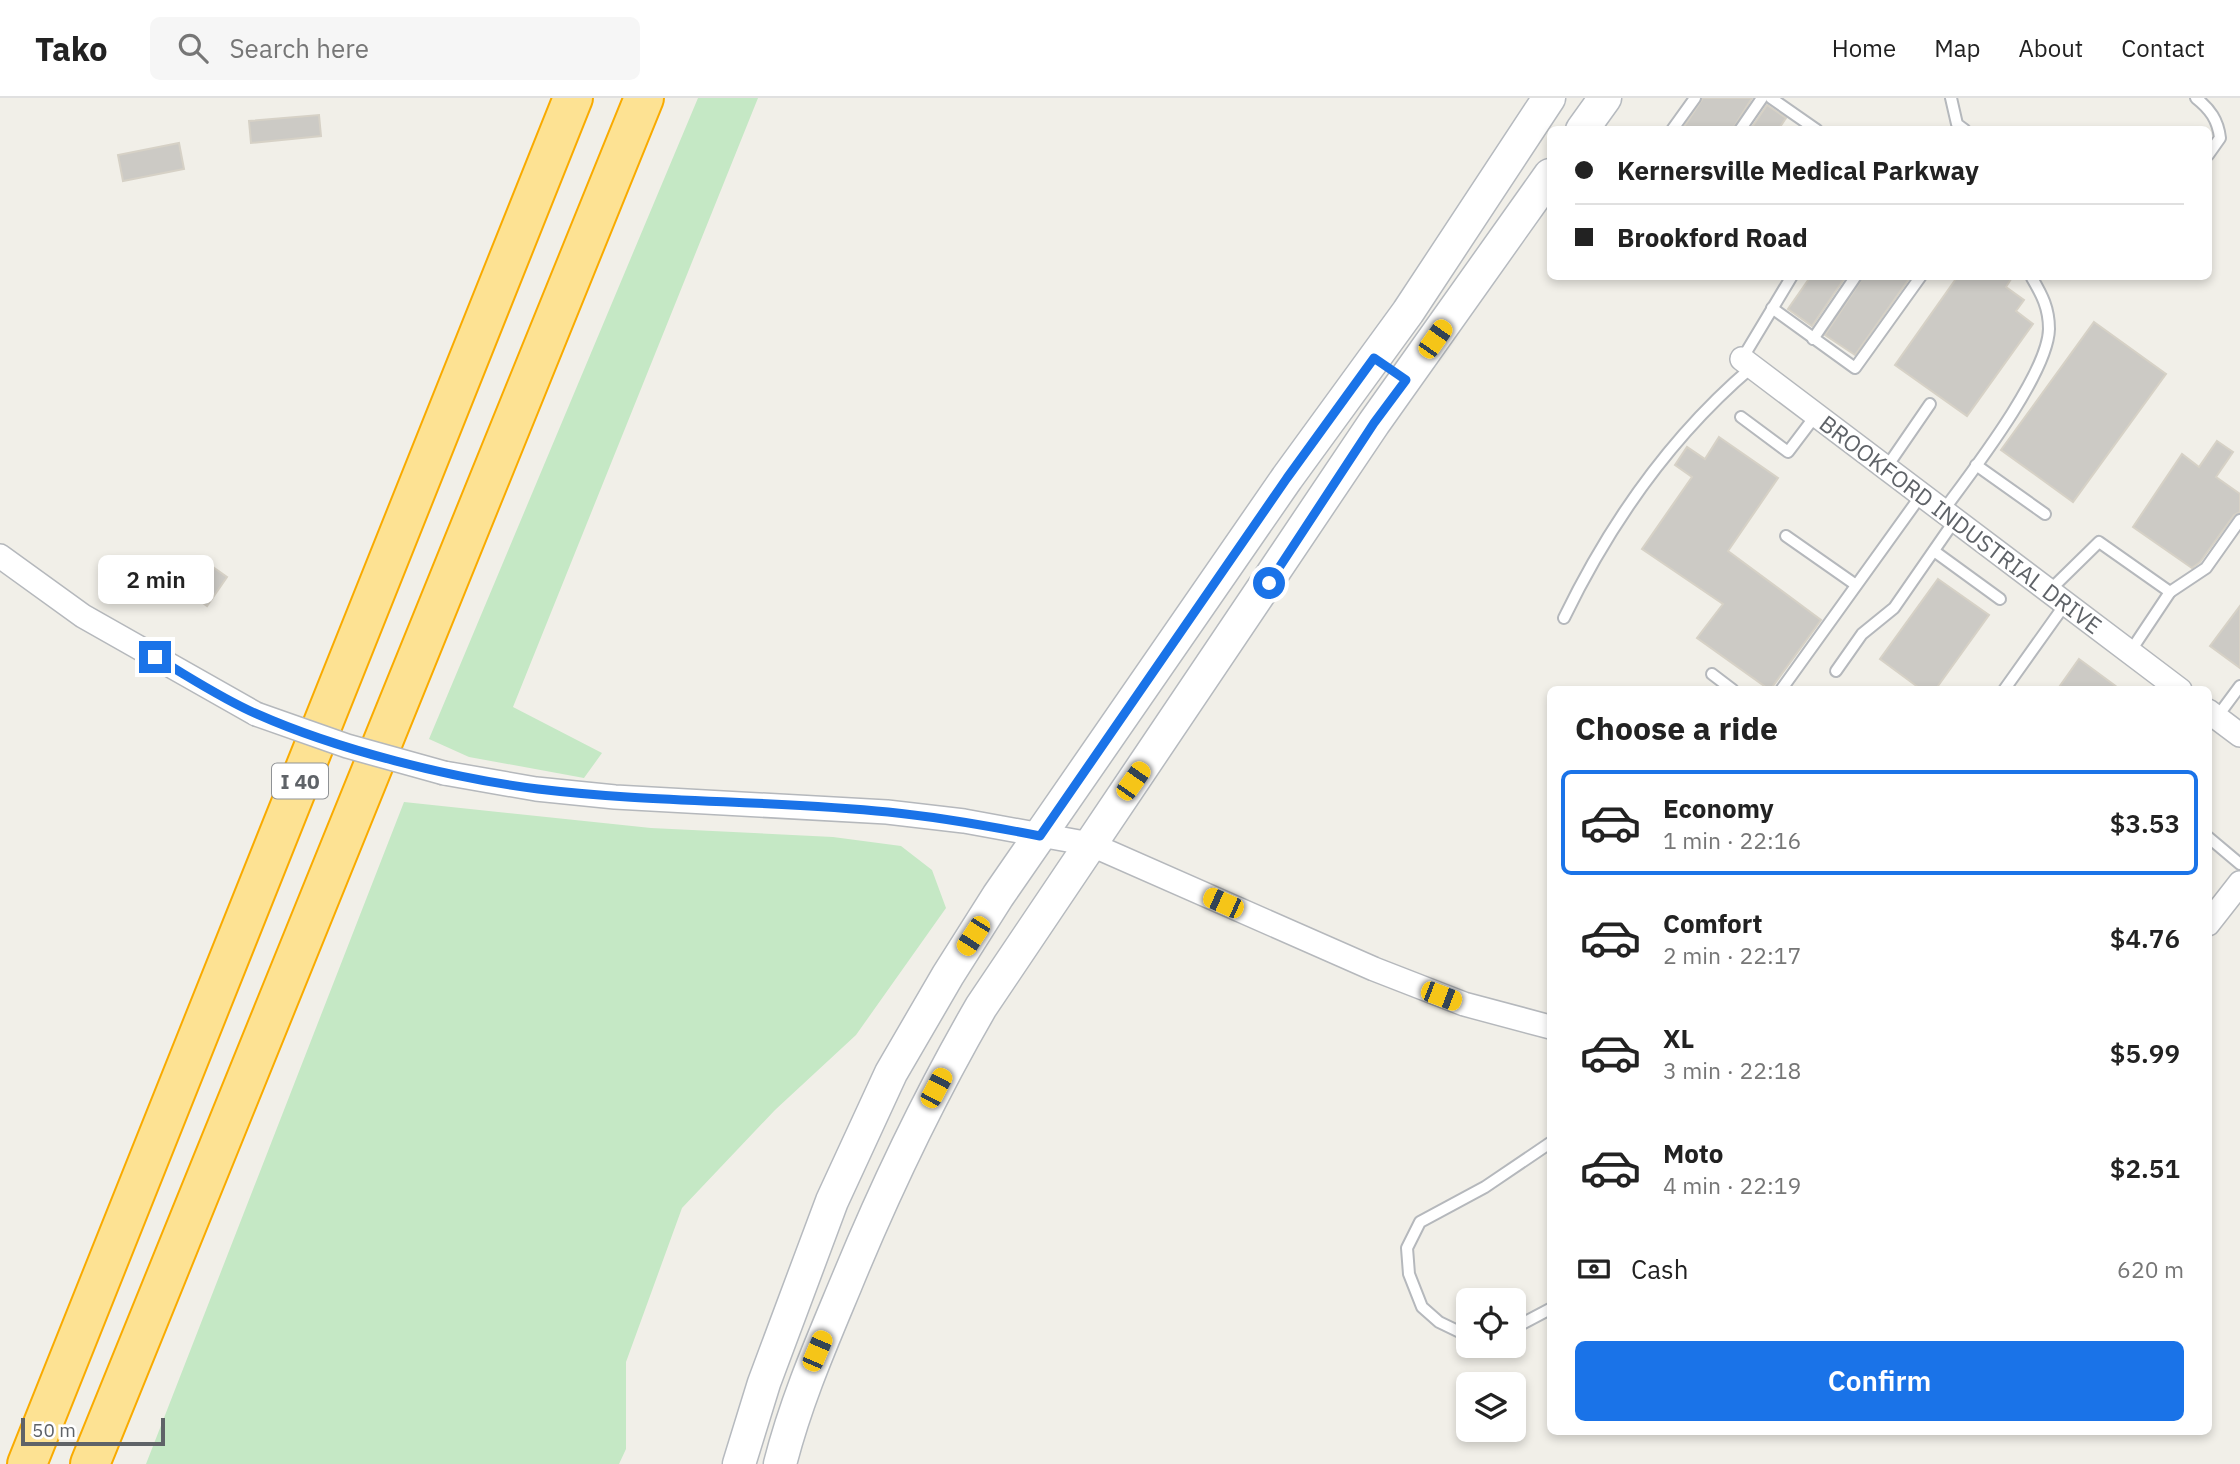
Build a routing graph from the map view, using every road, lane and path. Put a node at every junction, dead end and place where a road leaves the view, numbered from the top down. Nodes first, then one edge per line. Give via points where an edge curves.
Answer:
1 (573, 98) edge
2 (644, 98) edge
3 (1549, 98) edge
4 (1605, 98) edge
5 (1695, 98) edge
6 (1762, 98) edge
7 (1771, 98) edge
8 (1951, 98) edge
9 (2196, 98) edge
10 (1800, 118) junction
11 (1585, 126) edge
12 (1675, 126) edge
13 (1743, 126) edge
14 (1795, 126) edge
15 (1811, 126) edge
16 (1960, 126) edge
17 (2212, 149) edge
18 (1547, 179) edge
19 (1790, 280) edge
20 (1853, 280) edge
21 (1918, 280) edge
22 (2033, 280) edge
23 (1772, 308) junction
24 (1814, 339) junction
25 (1374, 358) junction
26 (1747, 363) junction
27 (1406, 380) junction
28 (1930, 404) dead end
29 (1816, 415) junction
30 (1741, 417) dead end
31 (1976, 465) junction
32 (1886, 468) junction
33 (1922, 494) junction
34 (2045, 514) dead end
35 (1949, 515) junction
36 (2240, 520) edge
37 (1786, 536) dead end
38 (1934, 551) junction
39 (0, 556) edge
40 (1856, 585) junction
41 (2170, 593) junction
42 (2057, 597) junction
43 (2000, 599) dead end
44 (1564, 618) dead end
45 (2130, 652) junction
46 (1836, 671) dead end
47 (1712, 674) dead end
48 (1728, 686) edge
49 (1784, 686) edge
50 (2006, 686) edge
51 (2175, 686) edge
52 (2240, 686) edge
53 (2213, 714) edge
54 (2240, 735) edge
55 (1040, 836) junction
56 (2212, 840) edge
57 (1090, 844) junction
58 (2240, 864) edge
59 (2240, 883) edge
60 (2212, 920) edge
61 (1547, 1026) edge
62 (1547, 1145) edge
63 (1547, 1310) edge
64 (1526, 1321) edge
65 (1456, 1330) edge
66 (764, 1383) junction
67 (799, 1394) junction
68 (27, 1464) edge
69 (90, 1464) edge
70 (739, 1464) edge
71 (780, 1464) edge

1 - 68 highway, I 40
2 - 69 highway, I 40
3 - 25 main road
4 - 11 main road
5 - 12 lane
6 - 13 lane
7 - 10 lane
8 - 16 lane
9 - 17 lane via 2208,107 2219,126 2220,138
10 - 14 lane
10 - 15 lane
18 - 27 main road
19 - 23 lane
20 - 24 lane
21 - 24 lane via 1855,368
22 - 31 lane via 2047,306 2049,332 2006,424
23 - 24 lane
23 - 26 lane
25 - 27 main road
25 - 55 main road
26 - 29 street, BROOKFORD INDUSTRIAL DRIVE
26 - 44 lane via 1675,442 1590,565
27 - 57 main road
28 - 32 lane
29 - 30 lane via 1788,452
29 - 32 street, BROOKFORD INDUSTRIAL DRIVE
31 - 34 lane
31 - 35 lane
32 - 33 street, BROOKFORD INDUSTRIAL DRIVE
33 - 35 street, BROOKFORD INDUSTRIAL DRIVE
33 - 40 lane
35 - 38 lane
35 - 42 street, BROOKFORD INDUSTRIAL DRIVE
36 - 41 lane via 2206,568
37 - 40 lane
38 - 43 lane
38 - 46 lane via 1894,608 1862,634
39 - 55 street, bridge via 83,616 256,714 444,773 615,797 887,812
40 - 49 lane
41 - 42 lane via 2099,542
41 - 45 lane
42 - 45 street, BROOKFORD INDUSTRIAL DRIVE
42 - 50 lane
45 - 51 street, BROOKFORD INDUSTRIAL DRIVE
47 - 48 lane
52 - 53 lane
53 - 54 street
55 - 57 street
55 - 66 main road via 948,975 891,1073 832,1201
56 - 58 lane
57 - 61 street via 1374,969 1464,1004
57 - 67 main road via 981,1007 933,1093
59 - 60 street
62 - 65 lane via 1485,1187 1420,1222 1407,1248 1409,1275 1422,1307
63 - 64 lane
66 - 67 main road
66 - 70 main road
67 - 71 main road

